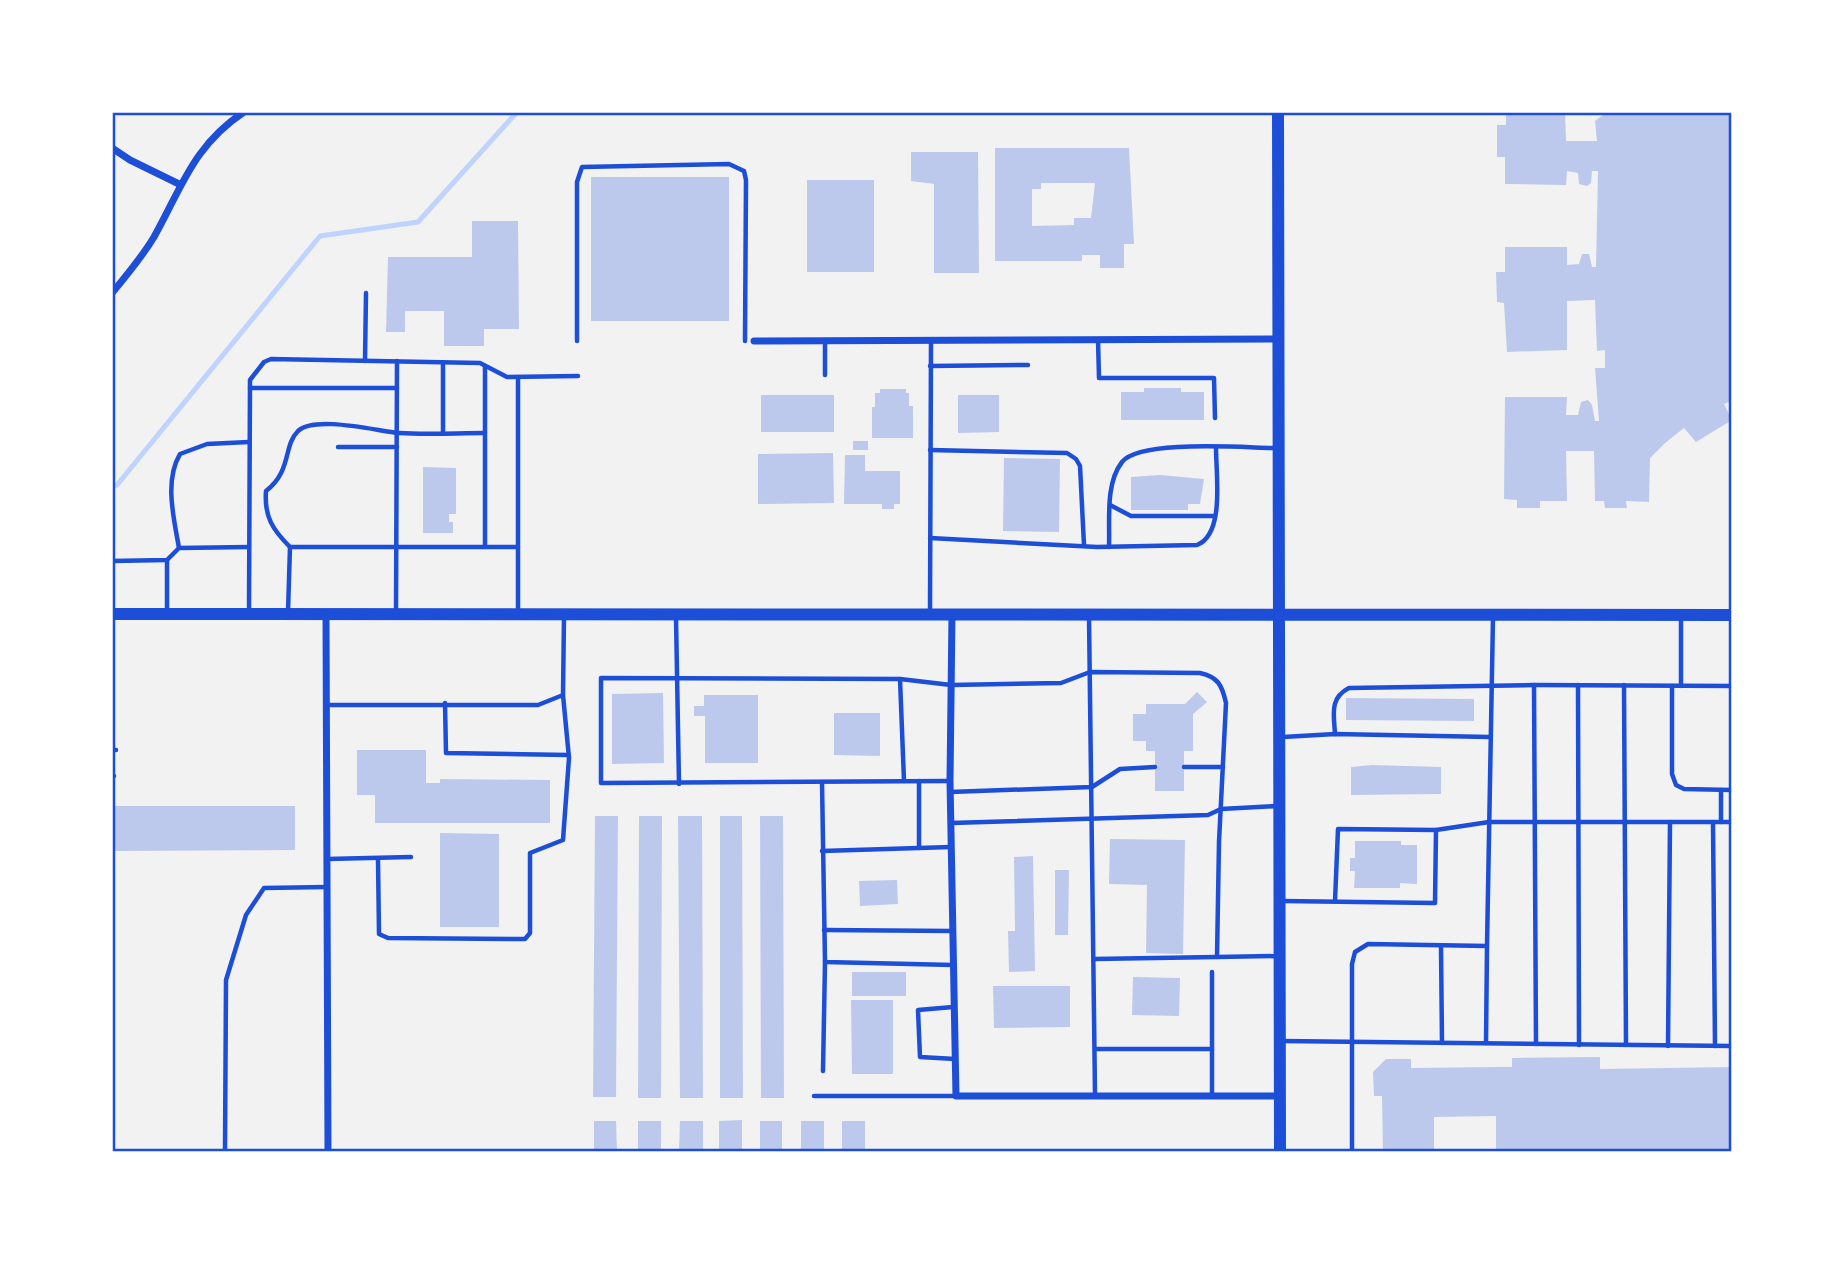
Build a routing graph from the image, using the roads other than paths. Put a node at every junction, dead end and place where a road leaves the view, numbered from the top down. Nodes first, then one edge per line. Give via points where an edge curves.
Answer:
1 (244, 112) edge
2 (1278, 112) edge
3 (112, 148) edge
4 (179, 184) junction
5 (112, 293) edge
6 (366, 293) dead end
7 (1098, 339) junction
8 (1278, 339) junction
9 (577, 341) dead end
10 (745, 341) dead end
11 (754, 341) dead end
12 (825, 341) junction
13 (930, 342) junction
14 (365, 361) junction
15 (397, 361) junction
16 (443, 363) junction
17 (1027, 365) dead end
18 (485, 366) junction
19 (930, 366) junction
20 (825, 375) dead end
21 (578, 376) dead end
22 (518, 377) junction
23 (250, 387) junction
24 (397, 387) junction
25 (1215, 418) dead end
26 (397, 433) junction
27 (443, 433) junction
28 (485, 433) junction
29 (249, 442) junction
30 (338, 447) dead end
31 (397, 447) junction
32 (1216, 448) junction
33 (1278, 448) junction
34 (930, 450) junction
35 (1110, 505) junction
36 (1216, 516) junction
37 (930, 538) junction
38 (1084, 545) junction
39 (249, 547) junction
40 (290, 547) junction
41 (396, 547) junction
42 (485, 547) junction
43 (518, 547) junction
44 (1109, 547) junction
45 (179, 548) junction
46 (167, 560) junction
47 (112, 561) edge
48 (518, 613) junction
49 (564, 613) junction
50 (676, 613) junction
51 (930, 613) junction
52 (952, 613) junction
53 (112, 614) edge
54 (167, 614) junction
55 (249, 614) junction
56 (288, 614) junction
57 (326, 614) junction
58 (396, 614) junction
59 (1089, 614) junction
60 (1278, 615) junction
61 (1493, 615) junction
62 (1681, 615) junction
63 (1732, 615) edge
64 (1090, 672) junction
65 (678, 679) junction
66 (901, 679) junction
67 (951, 685) junction
68 (1534, 685) junction
69 (1578, 685) junction
70 (1624, 685) junction
71 (1672, 686) junction
72 (1681, 686) junction
73 (1732, 686) edge
74 (1492, 687) junction
75 (563, 695) junction
76 (445, 703) junction
77 (326, 705) junction
78 (1335, 734) junction
79 (1490, 737) junction
80 (1278, 738) junction
81 (568, 755) junction
82 (1155, 767) dead end
83 (1184, 767) dead end
84 (1223, 767) junction
85 (904, 781) junction
86 (919, 781) junction
87 (950, 781) junction
88 (822, 782) junction
89 (679, 784) junction
90 (1092, 787) junction
91 (1721, 790) junction
92 (1732, 790) edge
93 (950, 792) junction
94 (1279, 806) junction
95 (1221, 809) junction
96 (1093, 817) junction
97 (1489, 822) junction
98 (1579, 822) junction
99 (1626, 822) junction
100 (1670, 822) junction
101 (1713, 822) junction
102 (1721, 822) junction
103 (1732, 822) edge
104 (950, 823) junction
105 (1536, 823) junction
106 (1436, 830) junction
107 (951, 847) junction
108 (919, 848) junction
109 (822, 851) junction
110 (411, 857) dead end
111 (327, 859) junction
112 (378, 859) junction
113 (328, 887) junction
114 (1279, 901) junction
115 (1335, 901) junction
116 (824, 930) junction
117 (953, 931) junction
118 (1441, 945) junction
119 (1487, 946) junction
120 (1279, 956) junction
121 (1217, 957) junction
122 (1094, 959) junction
123 (825, 962) junction
124 (953, 965) junction
125 (1212, 972) dead end
126 (954, 1007) junction
127 (1280, 1041) junction
128 (1351, 1041) junction
129 (1442, 1043) junction
130 (1486, 1043) junction
131 (1536, 1044) junction
132 (1579, 1045) junction
133 (1626, 1045) junction
134 (1668, 1046) junction
135 (1715, 1046) junction
136 (1732, 1046) edge
137 (1095, 1049) junction
138 (1212, 1049) junction
139 (955, 1059) junction
140 (823, 1071) dead end
141 (1095, 1094) junction
142 (814, 1096) dead end
143 (956, 1096) junction
144 (1212, 1096) junction
145 (1280, 1096) junction
146 (225, 1152) edge
147 (328, 1152) edge
148 (1280, 1152) edge
149 (1352, 1152) edge

1 - 4 street via 211,138
2 - 8 main road
3 - 4 street
4 - 5 street via 142,257
6 - 14 lane
7 - 8 street
7 - 13 street
7 - 25 lane via 1099,378 1214,378
8 - 33 main road
9 - 10 lane via 576,182 582,167 729,164 744,171 746,180
11 - 12 street
12 - 13 street
12 - 20 lane
13 - 19 lane
14 - 15 lane
14 - 23 lane via 271,359 250,380
15 - 16 lane
15 - 24 lane
16 - 18 lane
16 - 27 lane
17 - 19 lane
18 - 22 lane
18 - 28 lane
19 - 34 lane
21 - 22 lane
22 - 43 lane
23 - 24 lane
23 - 29 lane
24 - 26 lane
26 - 27 lane
26 - 31 lane
26 - 40 lane via 369,426 307,426 296,432 280,481 266,491 265,504 271,528
27 - 28 lane
28 - 42 lane
29 - 39 lane
29 - 45 lane via 207,444 180,454 173,476 172,506
30 - 31 lane
31 - 41 lane
32 - 33 lane
32 - 35 lane via 1134,453 1115,476
32 - 36 lane
33 - 60 main road
34 - 37 lane
34 - 38 lane via 1054,450 1076,458
35 - 36 lane via 1131,516
35 - 44 lane
36 - 44 lane via 1211,536 1197,545
37 - 38 lane
37 - 51 lane
38 - 44 lane
39 - 45 lane
39 - 55 lane
40 - 41 lane
40 - 56 lane
41 - 42 lane
41 - 58 lane
42 - 43 lane
43 - 48 lane
45 - 46 lane
46 - 47 lane
46 - 54 lane
48 - 49 main road
48 - 58 main road
49 - 50 main road
49 - 75 lane
50 - 51 main road
50 - 65 lane
51 - 52 main road
52 - 59 main road
52 - 67 street
53 - 54 main road
54 - 55 main road
55 - 56 main road
56 - 57 main road
57 - 58 main road
57 - 77 street
59 - 60 main road
59 - 64 lane
60 - 61 main road
60 - 80 main road
61 - 62 main road
61 - 74 lane
62 - 63 main road
62 - 72 lane
64 - 67 lane via 1061,683
64 - 84 lane via 1212,676 1219,682 1226,704
64 - 90 lane
65 - 66 lane
65 - 89 lane
65 - 89 lane via 601,678 601,783
66 - 67 lane
66 - 85 lane
67 - 87 street
68 - 69 lane
68 - 74 lane
68 - 105 lane
69 - 70 lane
69 - 98 lane
70 - 71 lane
70 - 99 lane
71 - 72 lane
71 - 91 lane via 1672,774 1676,785
72 - 73 lane
74 - 78 lane via 1349,688 1334,701
74 - 79 lane
75 - 76 lane via 538,705
75 - 81 lane
76 - 77 lane
76 - 81 lane via 446,754
77 - 111 street
78 - 79 lane
78 - 80 lane
79 - 97 lane
80 - 94 main road
81 - 112 lane via 564,840 530,853 530,933 525,939 388,938 379,934
82 - 90 lane via 1120,769
83 - 84 lane
84 - 95 lane
85 - 86 lane
85 - 88 lane
86 - 87 lane
86 - 108 lane
87 - 93 street
88 - 89 lane
88 - 109 lane
90 - 93 lane
90 - 96 lane
91 - 92 lane
91 - 102 lane
93 - 104 street
94 - 95 lane
94 - 114 main road
95 - 96 lane via 1208,815
95 - 121 lane
96 - 104 lane
96 - 122 lane
97 - 105 lane
97 - 106 lane
97 - 119 lane
98 - 99 lane
98 - 105 lane
98 - 132 lane
99 - 100 lane
99 - 133 lane
100 - 101 lane
100 - 134 lane
101 - 102 lane
101 - 135 lane
102 - 103 lane
104 - 107 street
105 - 131 lane
106 - 115 lane via 1338,829
106 - 115 lane via 1435,903
107 - 108 lane
107 - 117 street
108 - 109 lane
109 - 116 lane
110 - 112 lane
111 - 112 lane
111 - 113 street
113 - 146 lane via 264,888 246,915 226,980
113 - 147 street
114 - 115 lane
114 - 120 main road
116 - 117 lane
116 - 123 lane
117 - 124 street
118 - 119 lane
118 - 128 lane via 1368,944 1355,951
118 - 129 lane
119 - 130 lane
120 - 121 lane
120 - 127 main road
121 - 122 lane
122 - 137 lane
123 - 124 lane
123 - 140 lane
124 - 126 street
125 - 138 lane
126 - 139 street
126 - 139 lane via 918,1010 920,1057
127 - 128 lane
127 - 145 main road
128 - 129 lane
128 - 149 lane
129 - 130 lane
130 - 131 lane
131 - 132 lane
132 - 133 lane
133 - 134 lane
134 - 135 lane
135 - 136 lane
137 - 138 lane
137 - 141 lane
138 - 144 lane
139 - 143 street
141 - 143 street
141 - 144 street
142 - 143 lane
144 - 145 street
145 - 148 main road

